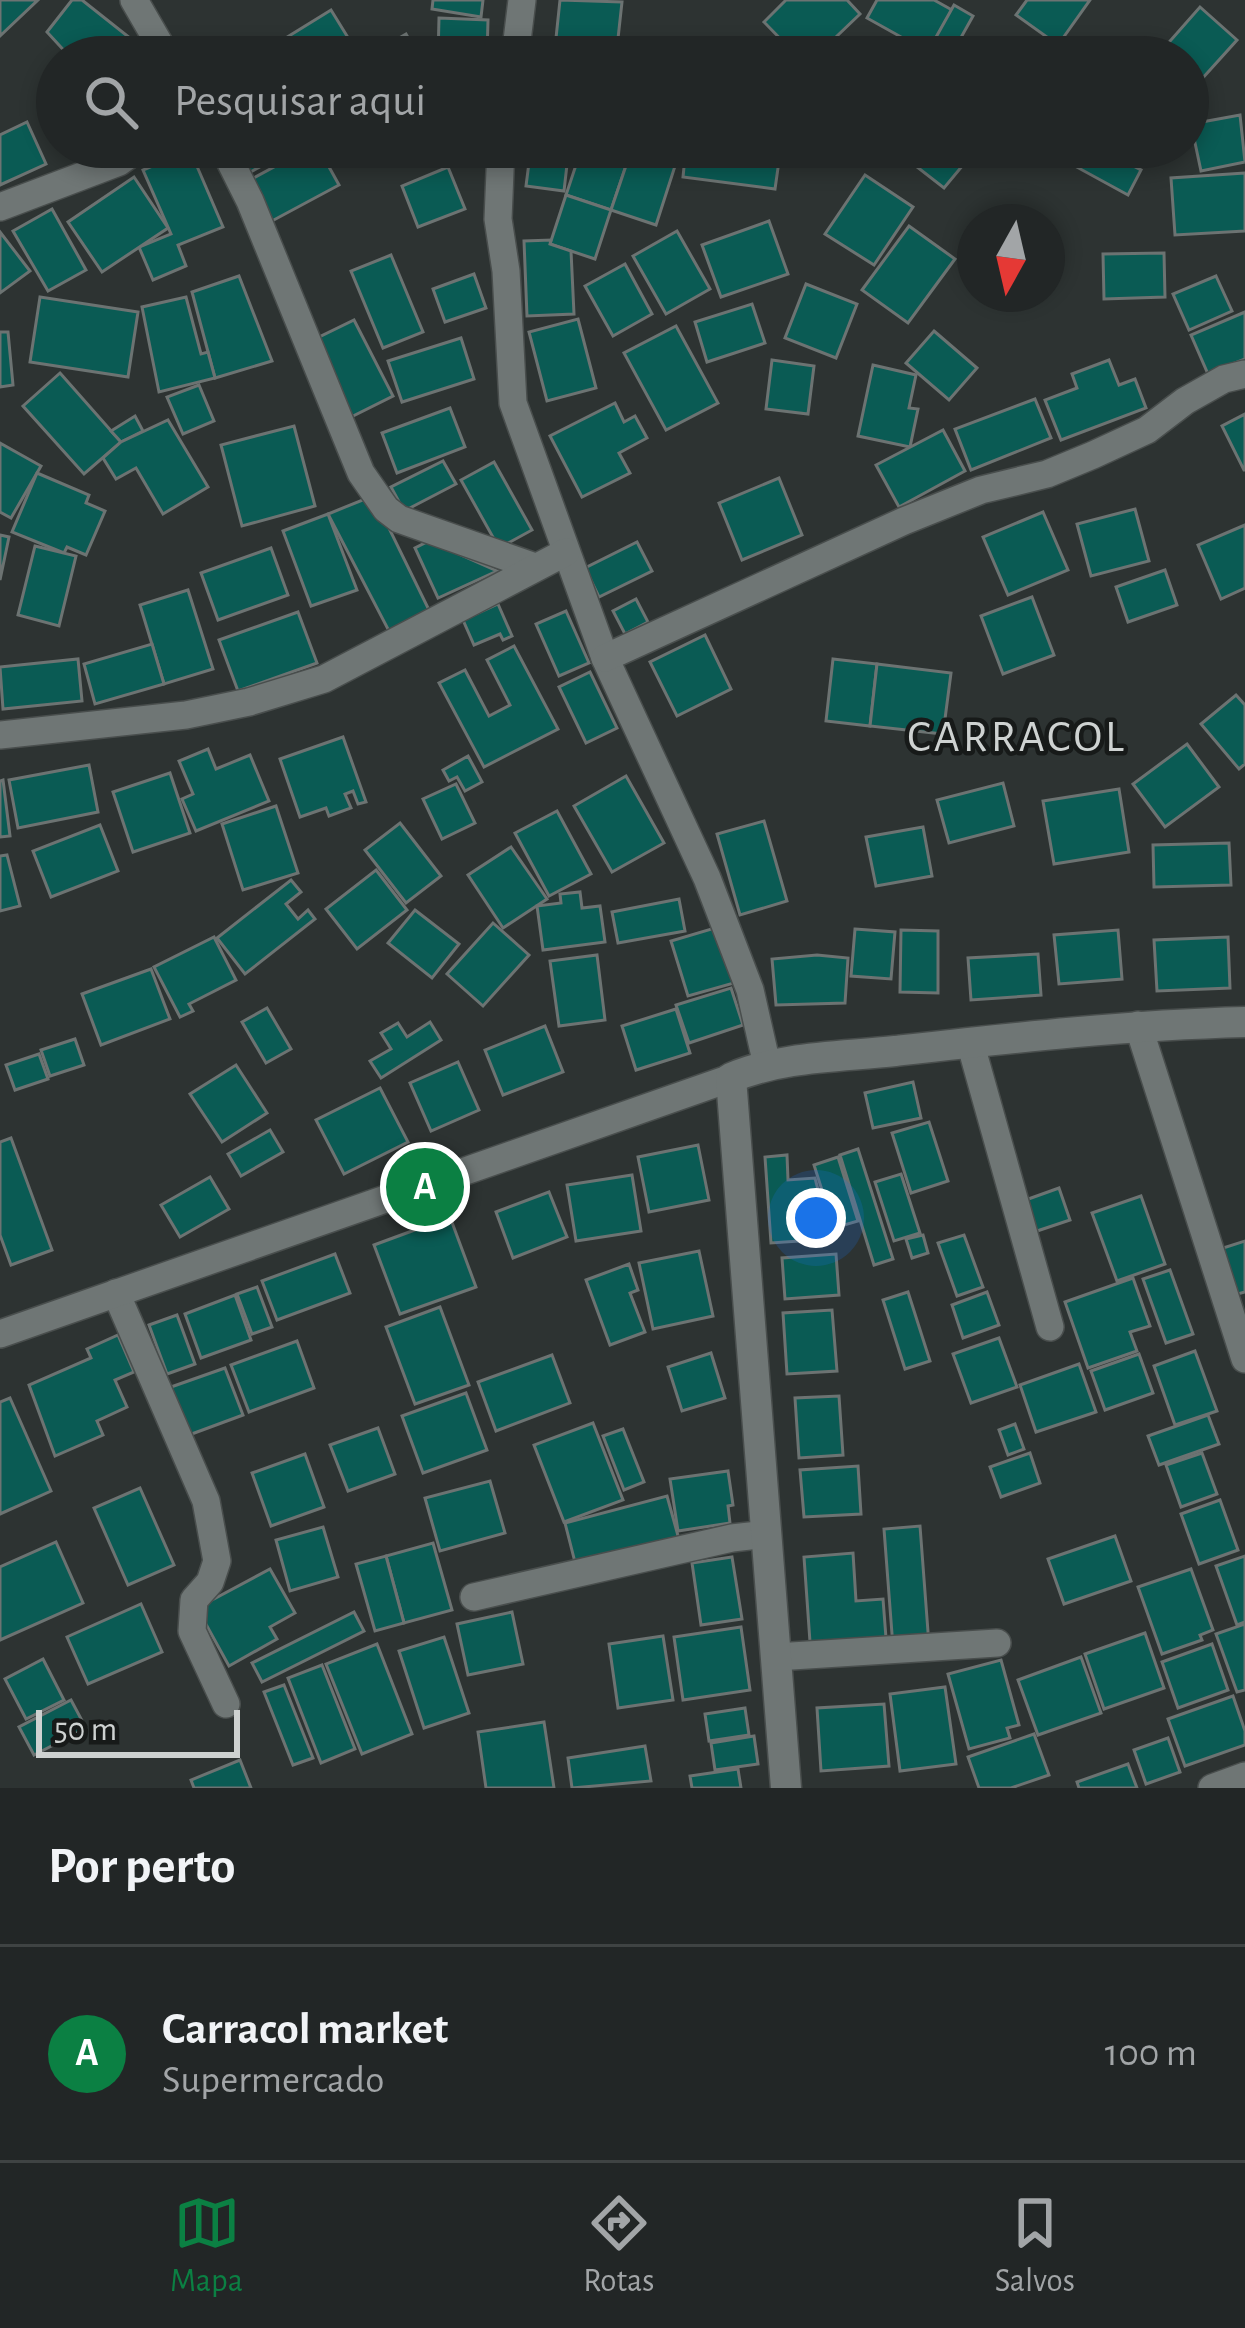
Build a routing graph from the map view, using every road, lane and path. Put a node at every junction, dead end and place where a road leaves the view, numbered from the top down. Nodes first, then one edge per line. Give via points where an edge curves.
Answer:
1 (134, 0) edge
2 (522, 0) edge
3 (155, 36) edge
4 (518, 36) edge
5 (103, 168) edge
6 (234, 168) edge
7 (500, 168) edge
8 (0, 207) edge
9 (1245, 374) edge
10 (566, 552) junction
11 (536, 567) junction
12 (605, 658) junction
13 (0, 735) edge
14 (1245, 1022) edge
15 (1138, 1024) junction
16 (970, 1042) junction
17 (767, 1065) junction
18 (731, 1078) junction
19 (116, 1293) junction
20 (1050, 1327) dead end
21 (0, 1334) edge
22 (1245, 1360) edge
23 (767, 1534) junction
24 (474, 1597) dead end
25 (997, 1643) dead end
26 (776, 1658) junction
27 (226, 1704) dead end
28 (1245, 1776) edge
29 (786, 1788) edge
30 (1212, 1788) edge

1 - 3 street
2 - 4 street
5 - 8 street
6 - 11 street via 361,473 386,509
7 - 10 street via 513,404
9 - 12 street via 1047,475 904,521
10 - 11 street
10 - 12 street
11 - 13 street via 324,679 187,715
12 - 17 street via 706,878 750,990
14 - 15 main road
15 - 16 main road
15 - 22 street
16 - 17 main road
16 - 20 street
17 - 18 main road
18 - 19 street
18 - 23 main road
19 - 21 street
19 - 27 street via 206,1501 217,1561 194,1600 192,1631
23 - 24 street
23 - 26 main road
25 - 26 street
26 - 29 main road
28 - 30 street

